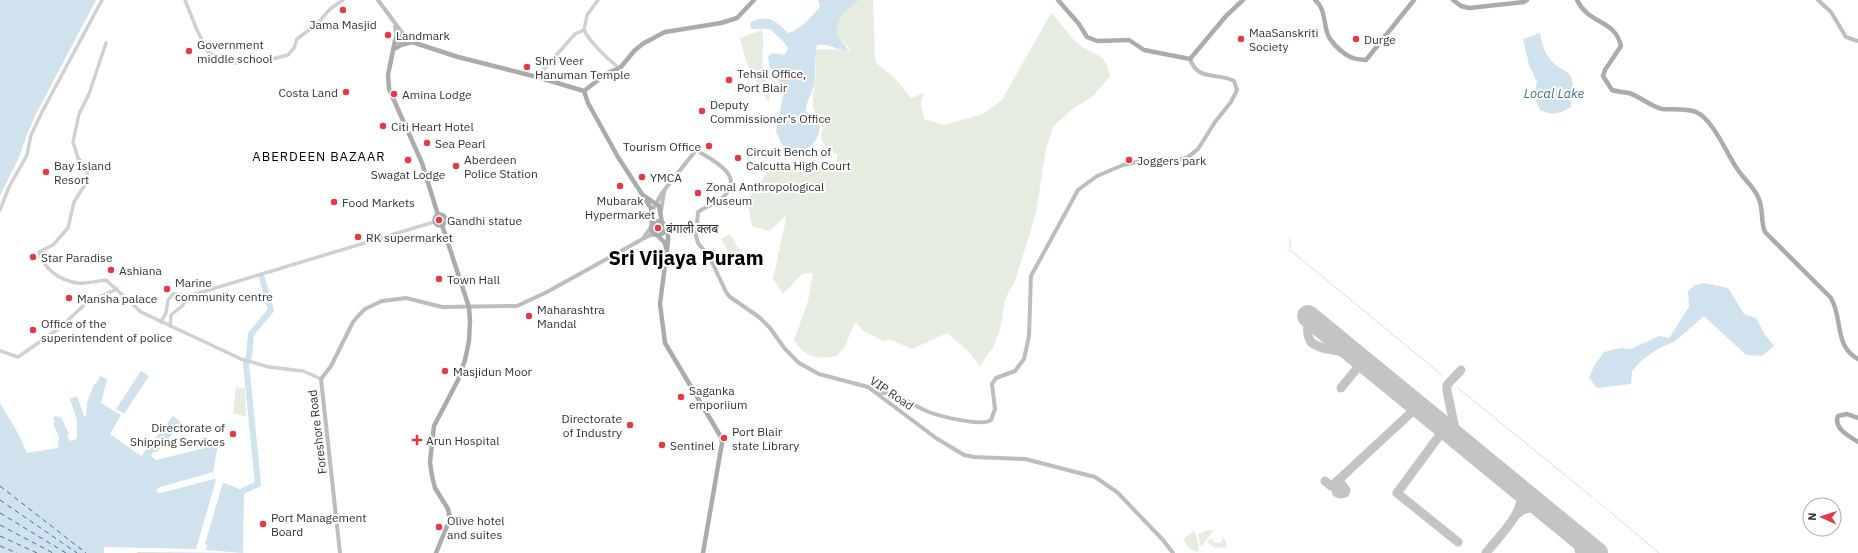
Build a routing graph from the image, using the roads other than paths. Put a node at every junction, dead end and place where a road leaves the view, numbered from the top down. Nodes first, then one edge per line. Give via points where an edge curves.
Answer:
1 (102, 0) edge
2 (185, 0) edge
3 (343, 0) edge
4 (378, 0) edge
5 (598, 0) edge
6 (754, 0) edge
7 (1059, 0) edge
8 (1243, 0) edge
9 (1315, 0) edge
10 (1414, 0) edge
11 (1452, 0) edge
12 (1527, 0) edge
13 (1577, 0) edge
14 (1818, 0) edge
15 (394, 24) junction
16 (584, 30) junction
17 (405, 37) junction
18 (396, 38) junction
19 (1858, 41) edge
20 (412, 42) junction
21 (106, 43) dead end
22 (403, 44) junction
23 (393, 50) junction
24 (1190, 59) junction
25 (620, 68) junction
26 (537, 77) junction
27 (584, 92) junction
28 (664, 190) junction
29 (641, 194) junction
30 (656, 203) junction
31 (0, 210) edge
32 (652, 211) junction
33 (661, 211) junction
34 (438, 214) junction
35 (434, 222) junction
36 (442, 225) junction
37 (652, 225) junction
38 (663, 225) junction
39 (656, 234) junction
40 (643, 239) junction
41 (666, 249) junction
42 (117, 289) junction
43 (189, 296) junction
44 (469, 307) junction
45 (161, 322) junction
46 (170, 326) junction
47 (0, 351) edge
48 (1858, 359) edge
49 (321, 379) junction
50 (877, 393) junction
51 (1858, 418) edge
52 (1858, 442) edge
53 (340, 553) edge
54 (436, 553) edge
55 (704, 553) edge
56 (1173, 553) edge

1 - 31 street via 42,112 31,135 28,155 9,187
2 - 3 street via 208,52 220,61 234,63 268,60 288,55 297,39
4 - 15 main road
5 - 16 street via 587,15
6 - 25 main road via 737,18 721,24 665,32 644,42
7 - 24 main road via 1087,37 1096,41 1129,40 1144,50
8 - 24 main road
9 - 10 main road via 1323,10 1332,42 1353,59 1366,60
11 - 12 main road via 1468,8
13 - 48 main road via 1587,14 1613,29 1619,38 1621,46 1603,76 1612,90 1630,93 1656,107 1696,112 1705,120 1722,142 1739,172 1758,195 1762,227 1765,232 1830,298 1836,307 1843,345
14 - 19 main road via 1831,12 1846,37
15 - 17 main road
15 - 18 main road
16 - 25 street via 586,37 609,58 612,64
16 - 26 street via 575,34
17 - 18 main road
17 - 20 main road
17 - 22 main road
18 - 22 main road via 398,44
18 - 23 main road
20 - 22 main road
20 - 26 main road via 458,57
21 - 42 street via 89,94 79,114 73,142 78,158 88,169 86,183 74,202 68,228 53,245 39,252 42,262 54,274 78,283 106,280
22 - 23 main road
23 - 34 main road via 388,75 389,89 422,163
24 - 50 main road via 1194,68 1201,73 1234,81 1237,90 1234,97 1198,149 1188,157 1179,160 1151,159 1123,165 1084,184 1074,196 1032,276 1024,359 1015,371 996,378 992,384 995,409 991,420 986,423 976,422 936,414 887,393
25 - 27 main road via 607,73
26 - 27 main road
27 - 29 main road
28 - 30 main road
28 - 33 main road
28 - 50 main road, VIP Road via 696,150 725,168 731,183 728,191 722,198 698,212 696,230 698,243 710,258 726,292 759,317 799,363 819,374 868,387
29 - 30 main road
29 - 32 main road
30 - 32 main road
30 - 33 main road
32 - 33 main road via 657,215
32 - 37 main road
33 - 38 main road
34 - 35 main road via 434,217
34 - 36 main road via 445,218
35 - 36 main road
35 - 43 street
36 - 44 main road
37 - 38 main road via 658,221
37 - 39 main road via 652,232
37 - 40 main road
38 - 39 main road via 663,232
38 - 41 main road via 668,235
39 - 40 main road, Foreshore Road
39 - 41 main road via 665,242
40 - 44 main road, Foreshore Road via 518,306
41 - 55 main road via 660,304 665,343 721,437 722,443
42 - 45 street via 141,312
42 - 47 street via 86,303 61,327 18,357
43 - 45 street via 170,296
43 - 46 street via 171,315
44 - 49 main road, Foreshore Road via 442,307 406,298 382,301 365,309 353,322 331,366
44 - 54 main road via 469,341 465,360 458,380 434,426 430,462 432,476 435,488 448,509 450,519
45 - 46 street
46 - 49 street via 244,360 269,368 303,371
49 - 53 main road, Foreshore Road
50 - 56 main road, VIP Road via 936,438 964,455 1025,458 1095,477 1117,492
51 - 52 main road via 1843,414 1838,416 1837,420 1838,426 1845,434

